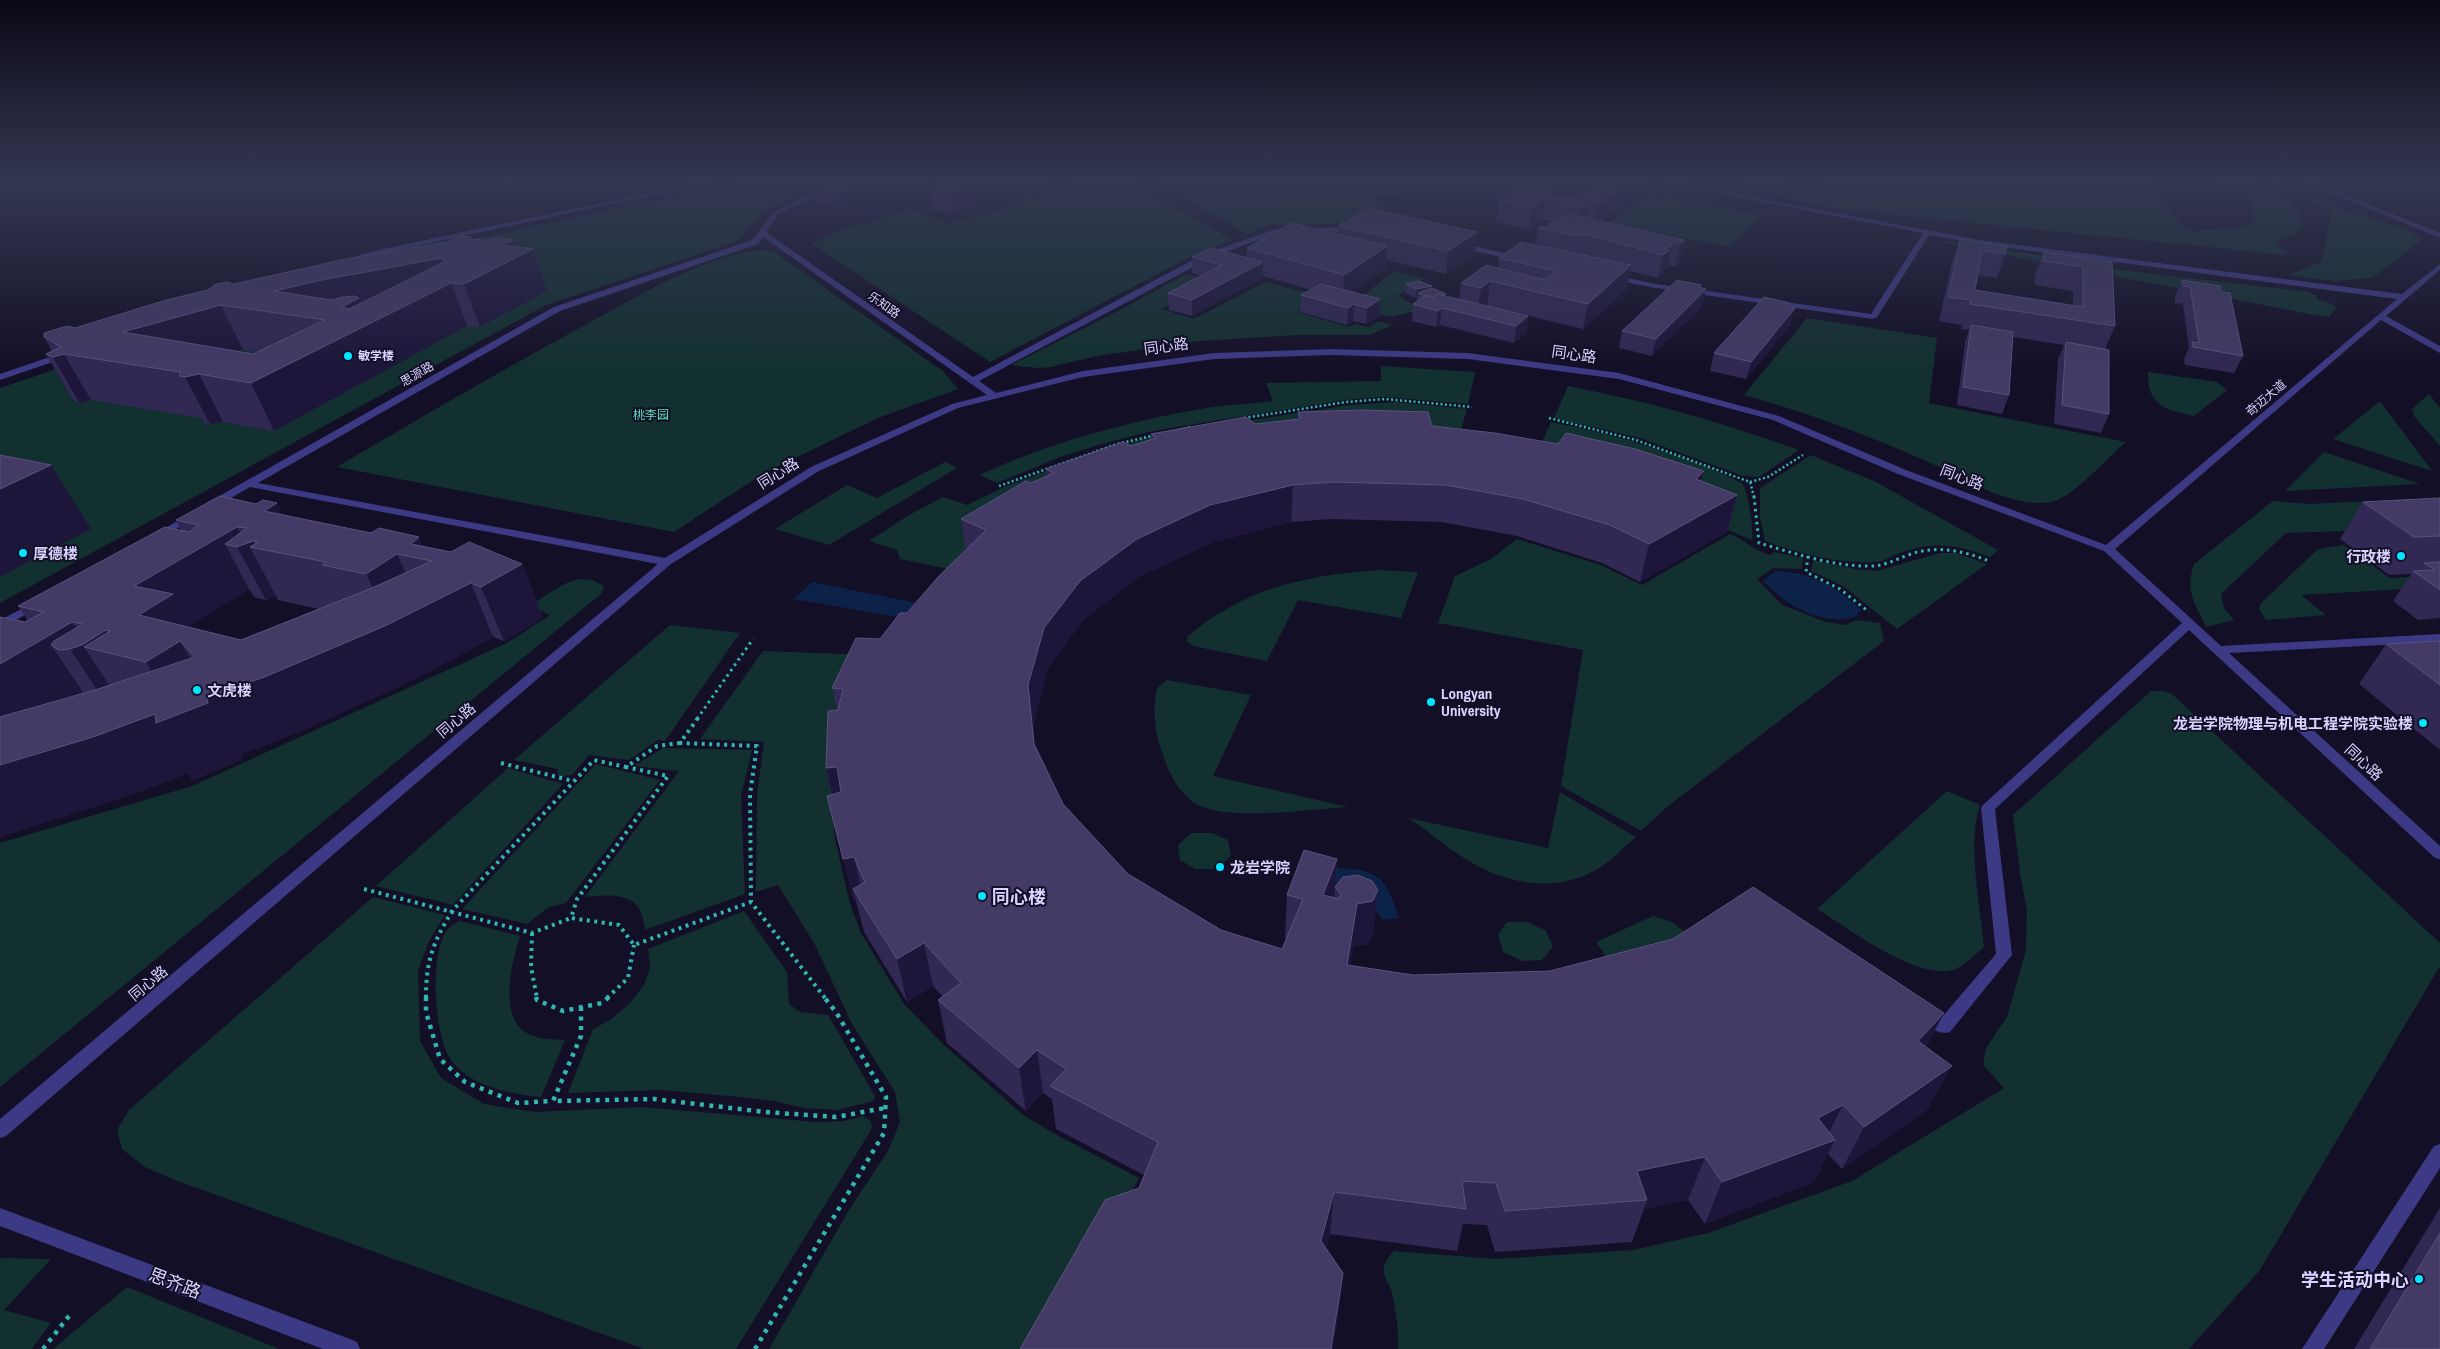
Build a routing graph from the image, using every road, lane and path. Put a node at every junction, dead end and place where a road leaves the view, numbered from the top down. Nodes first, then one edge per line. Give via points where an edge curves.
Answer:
1 (416, 244) edge
2 (749, 244) edge
3 (778, 244) edge
4 (1240, 244) edge
5 (1454, 244) edge
6 (1919, 244) edge
7 (1996, 244) edge
8 (1530, 261) edge
9 (331, 266) edge
10 (2440, 266) edge
11 (2430, 275) junction
12 (1608, 276) edge
13 (2440, 277) edge
14 (2403, 298) junction
15 (2381, 317) junction
16 (2440, 350) edge
17 (76, 351) edge
18 (0, 376) edge
19 (972, 381) junction
20 (994, 396) junction
21 (1472, 407) dead end
22 (1243, 418) edge
23 (1549, 418) dead end
24 (1197, 426) edge
25 (1807, 452) dead end
26 (1750, 482) junction
27 (248, 484) junction
28 (999, 486) dead end
29 (146, 542) edge
30 (2108, 549) junction
31 (1808, 556) junction
32 (1989, 561) dead end
33 (667, 562) junction
34 (43, 600) edge
35 (1870, 612) dead end
36 (2189, 623) junction
37 (0, 625) edge
38 (2440, 638) edge
39 (753, 639) dead end
40 (2219, 650) junction
41 (680, 743) junction
42 (501, 763) dead end
43 (626, 767) junction
44 (573, 781) junction
45 (2440, 854) edge
46 (364, 889) dead end
47 (751, 902) junction
48 (452, 911) junction
49 (571, 918) junction
50 (532, 933) junction
51 (634, 945) junction
52 (582, 1007) junction
53 (1910, 1007) edge
54 (553, 1101) junction
55 (885, 1108) junction
56 (0, 1130) edge
57 (2440, 1152) edge
58 (0, 1217) edge
59 (69, 1316) dead end
60 (43, 1349) edge
61 (350, 1349) edge
62 (755, 1349) edge
63 (2312, 1349) edge

1 - 9 street
2 - 27 street, 思源路 via 556,309
3 - 19 street, 乐知路
4 - 19 street via 1207,256
5 - 8 street
6 - 12 street via 1873,317 1656,286
7 - 14 street
10 - 11 street, 奇迈大道
11 - 13 street
11 - 14 street, 奇迈大道
14 - 15 street, 奇迈大道
15 - 16 street
15 - 30 street, 奇迈大道
17 - 18 street
19 - 20 street, 乐知路
20 - 30 street, 同心路 via 1083,374 1205,357 1321,352 1468,356 1619,376 1776,418 1902,472
20 - 33 street, 同心路 via 955,406 815,469
21 - 22 path via 1385,399
23 - 26 path via 1636,440
24 - 28 path via 1151,433 1070,457
25 - 26 path via 1768,477
26 - 31 path via 1759,543
27 - 29 street, 思源路
27 - 33 street
30 - 36 street, 同心路
31 - 32 path via 1879,566 1915,553 1945,549 1963,551
31 - 35 path via 1806,572 1830,581
33 - 56 street, 同心路
34 - 37 street
36 - 40 street, 同心路
36 - 53 street via 1988,808 2004,955 1944,1027
38 - 40 street
39 - 41 path
40 - 45 street, 同心路
41 - 43 path via 657,746
41 - 47 path via 757,746 750,794
42 - 44 path
43 - 44 path via 594,760
43 - 49 path via 668,776 576,899
44 - 48 path
46 - 48 path
47 - 51 path
47 - 55 path via 836,1012 886,1097
48 - 50 path
48 - 54 path via 438,934 426,970 426,1012 440,1059 465,1082 518,1103
49 - 50 path
49 - 51 path via 619,925
50 - 52 path via 531,968 537,1000 563,1011
51 - 52 path via 628,978 602,1003
52 - 54 path via 581,1036
54 - 55 path via 654,1099 765,1112 836,1116
55 - 62 path via 884,1133
57 - 63 street
58 - 61 street, 思齐路
59 - 60 path

